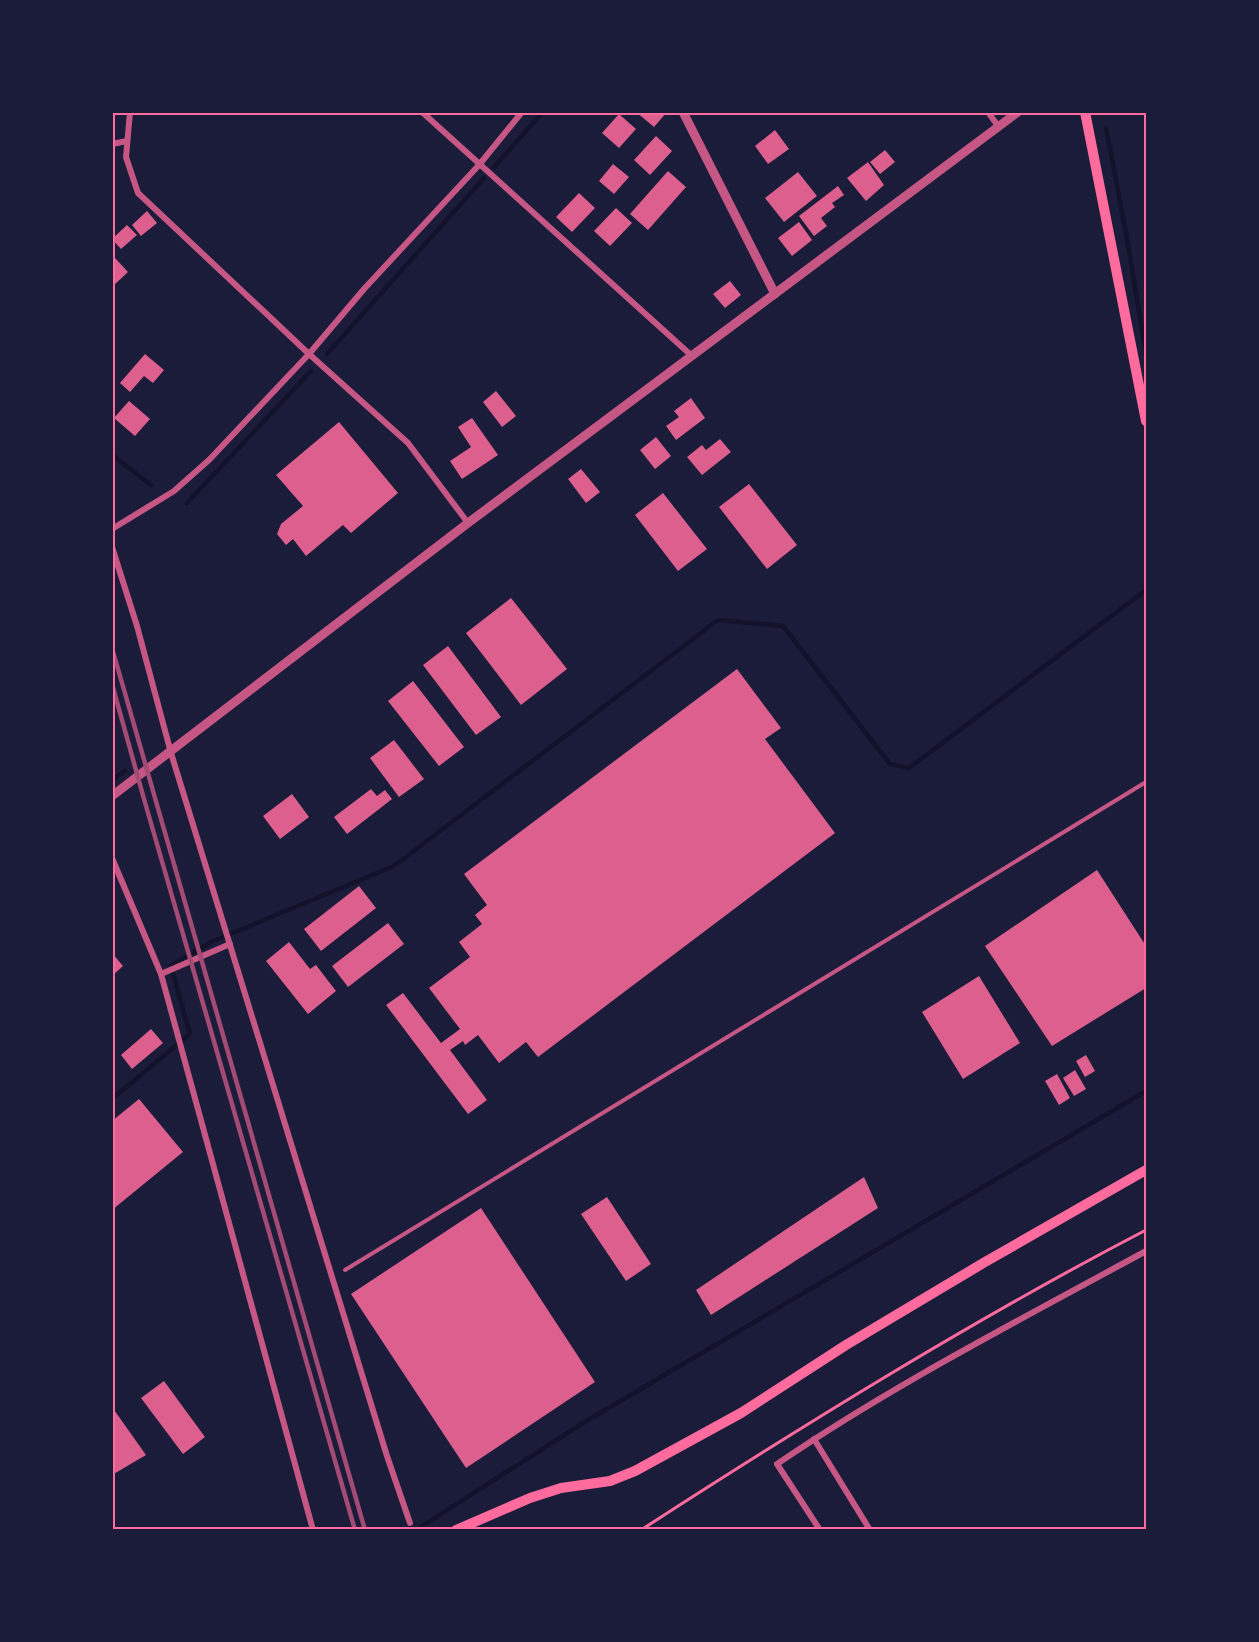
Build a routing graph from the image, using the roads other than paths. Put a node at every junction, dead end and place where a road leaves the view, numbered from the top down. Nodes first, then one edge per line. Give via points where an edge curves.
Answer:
1 (130, 112) edge
2 (422, 112) edge
3 (522, 112) edge
4 (683, 112) edge
5 (988, 112) edge
6 (1018, 112) edge
7 (1085, 112) edge
8 (998, 126) junction
9 (128, 141) junction
10 (112, 144) edge
11 (479, 165) junction
12 (775, 294) junction
13 (309, 354) junction
14 (692, 356) junction
15 (1146, 421) edge
16 (468, 523) junction
17 (112, 529) edge
18 (112, 547) edge
19 (171, 753) junction
20 (1146, 782) edge
21 (112, 796) edge
22 (112, 858) edge
23 (230, 945) junction
24 (161, 974) junction
25 (1146, 1170) edge
26 (1146, 1251) edge
27 (345, 1270) dead end
28 (814, 1439) junction
29 (410, 1523) dead end
30 (313, 1530) edge
31 (456, 1530) edge
32 (820, 1530) edge
33 (870, 1530) edge

1 - 9 street
2 - 11 street
3 - 11 street
4 - 12 street
5 - 8 street
6 - 8 street
7 - 15 main road
8 - 12 street
9 - 10 street
9 - 13 street via 126,157 138,193
11 - 13 street
11 - 14 street
12 - 14 street
13 - 16 street via 408,443
13 - 17 street via 209,460 174,491
14 - 16 street
16 - 19 street
18 - 19 street
19 - 21 street
19 - 23 street
20 - 27 lane
22 - 24 street
23 - 24 street
23 - 29 street
24 - 30 street
25 - 31 main road via 856,1339 741,1413 635,1471 610,1481 561,1488 530,1498
26 - 28 street
28 - 32 street via 777,1464
28 - 33 street

